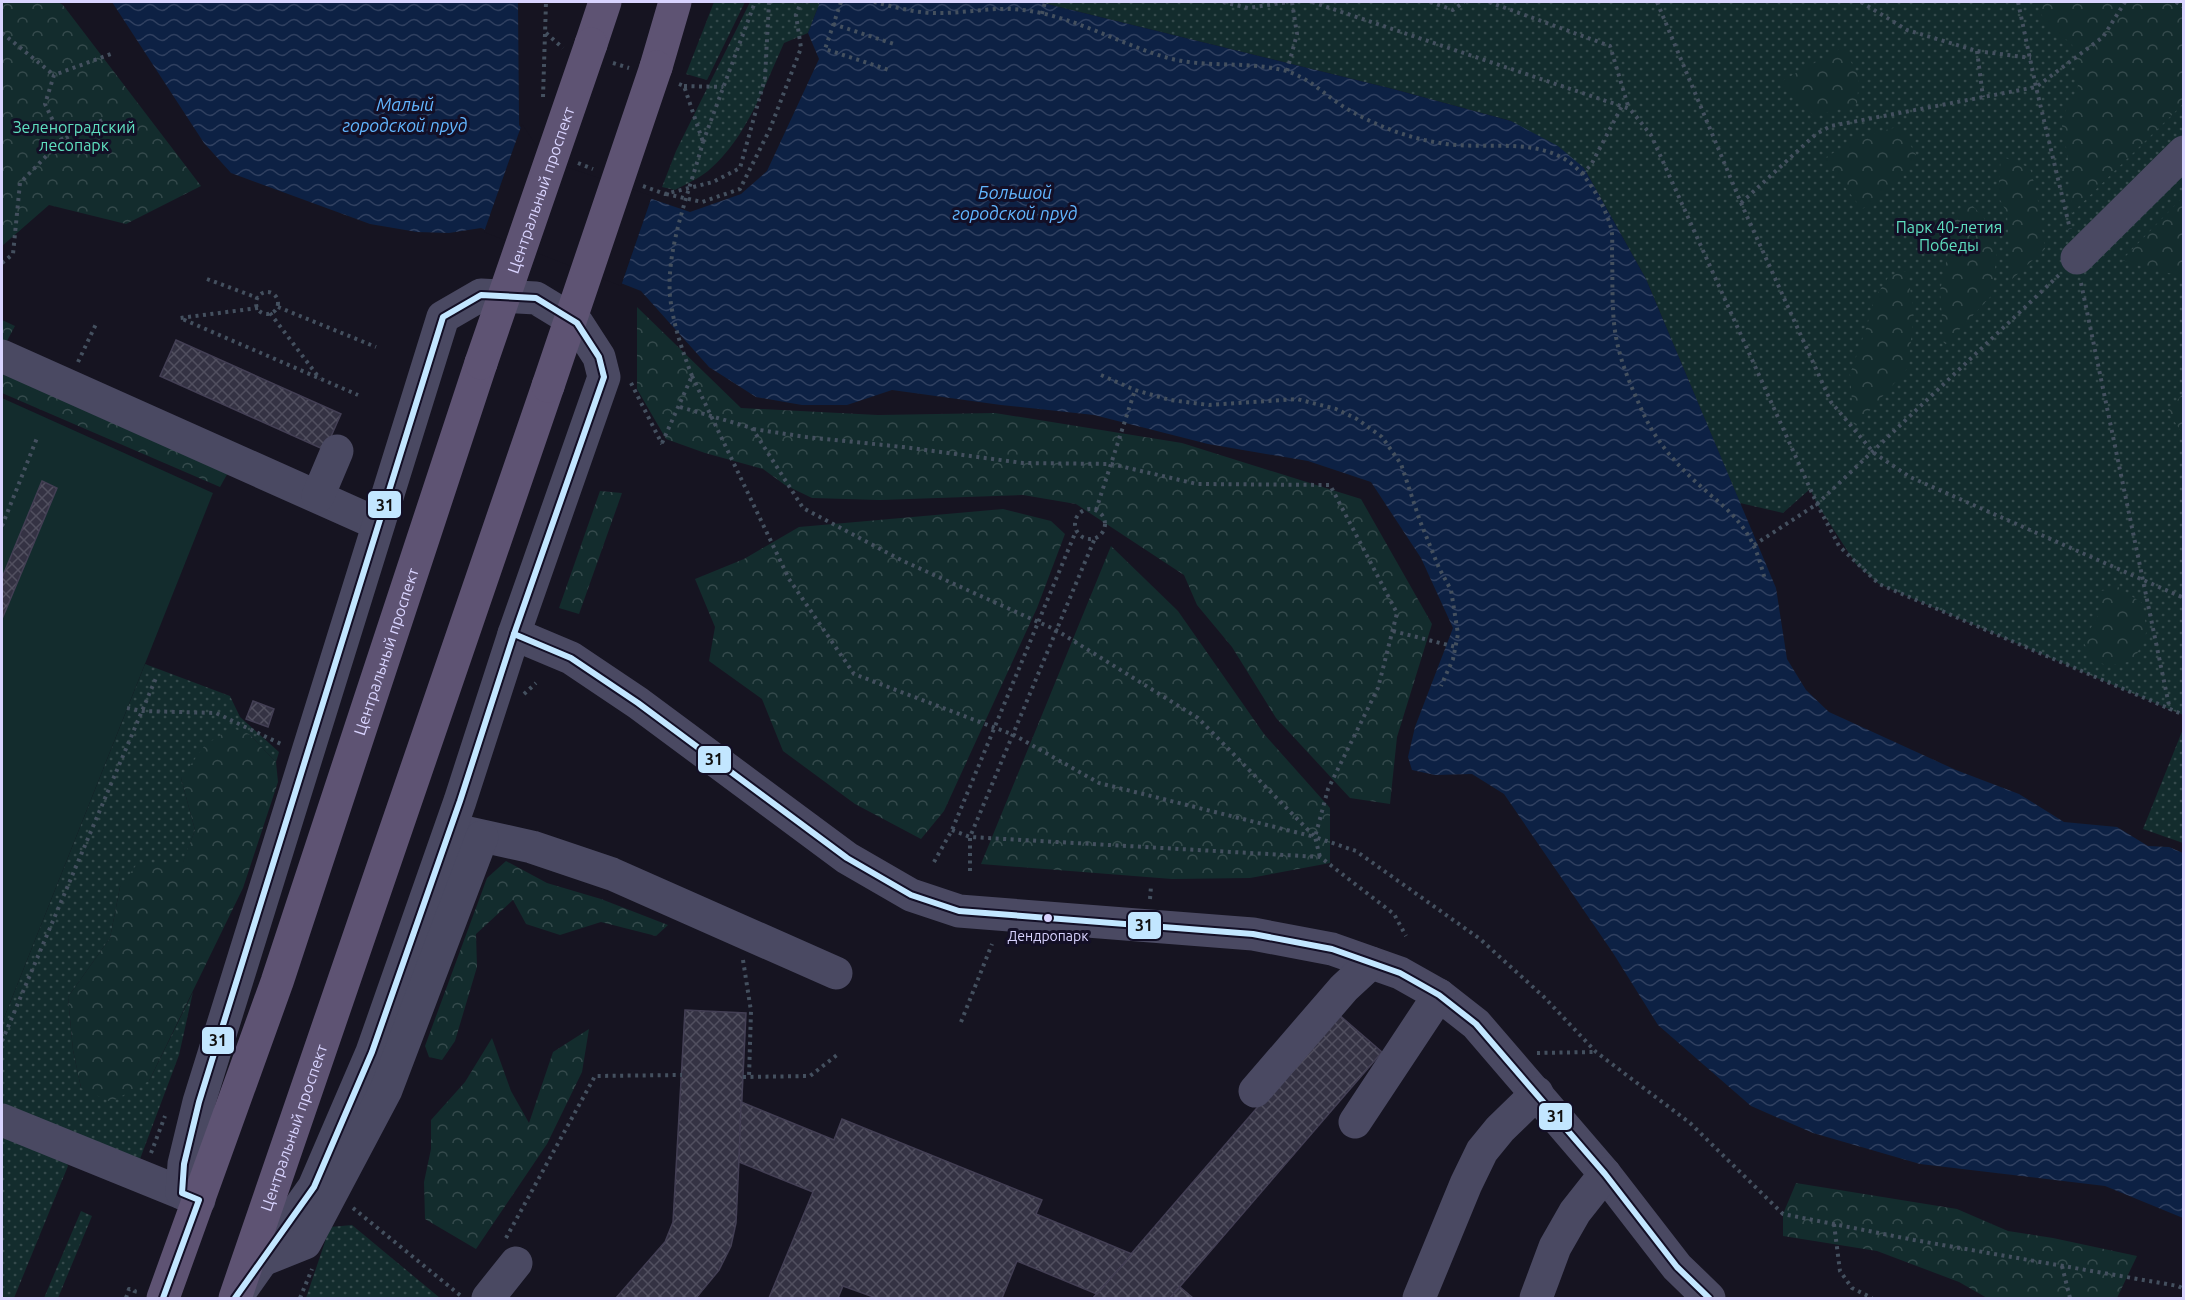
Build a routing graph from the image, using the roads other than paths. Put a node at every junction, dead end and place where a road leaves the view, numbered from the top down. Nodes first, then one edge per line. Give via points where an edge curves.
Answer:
1 (605, 2) edge
2 (675, 2) edge
3 (2184, 152) edge
4 (2076, 258) road end
5 (2, 356) edge
6 (337, 451) dead end
7 (318, 496) junction
8 (378, 524) junction
9 (514, 634) junction
10 (451, 828) junction
11 (482, 837) junction
12 (1371, 963) junction
13 (836, 973) dead end
14 (1439, 995) junction
15 (1255, 1090) dead end
16 (1537, 1093) junction
17 (2, 1120) edge
18 (1354, 1122) dead end
19 (1605, 1174) junction
20 (191, 1196) junction
21 (508, 1255) road end
22 (260, 1261) junction
23 (236, 1298) edge
24 (163, 1299) edge
25 (488, 1299) edge
26 (1419, 1299) edge
27 (1536, 1299) edge
28 (1709, 1299) edge

1 - 20 main road, Центральный проспект, bridge via 481,363 277,982
2 - 23 main road, Центральный проспект, bridge
3 - 4 street
5 - 7 street
6 - 7 street
7 - 8 street
8 - 9 street via 443,317 481,295 536,298 577,323 599,357 604,376
8 - 20 street via 200,1102 184,1164
9 - 10 street
9 - 12 street via 572,658 847,858 910,895 959,911 1253,934 1332,949
10 - 11 street
10 - 22 street via 346,1115 314,1187
11 - 13 street via 532,847 612,874
11 - 22 street via 386,1090 305,1243
12 - 14 street via 1400,973
12 - 15 street via 1344,988
14 - 16 street via 1476,1024
14 - 18 street
16 - 19 street
16 - 26 street via 1482,1151
17 - 20 street
19 - 27 street via 1575,1212 1555,1247
19 - 28 street via 1677,1267
20 - 24 main road, Центральный проспект
21 - 25 street
22 - 23 street

